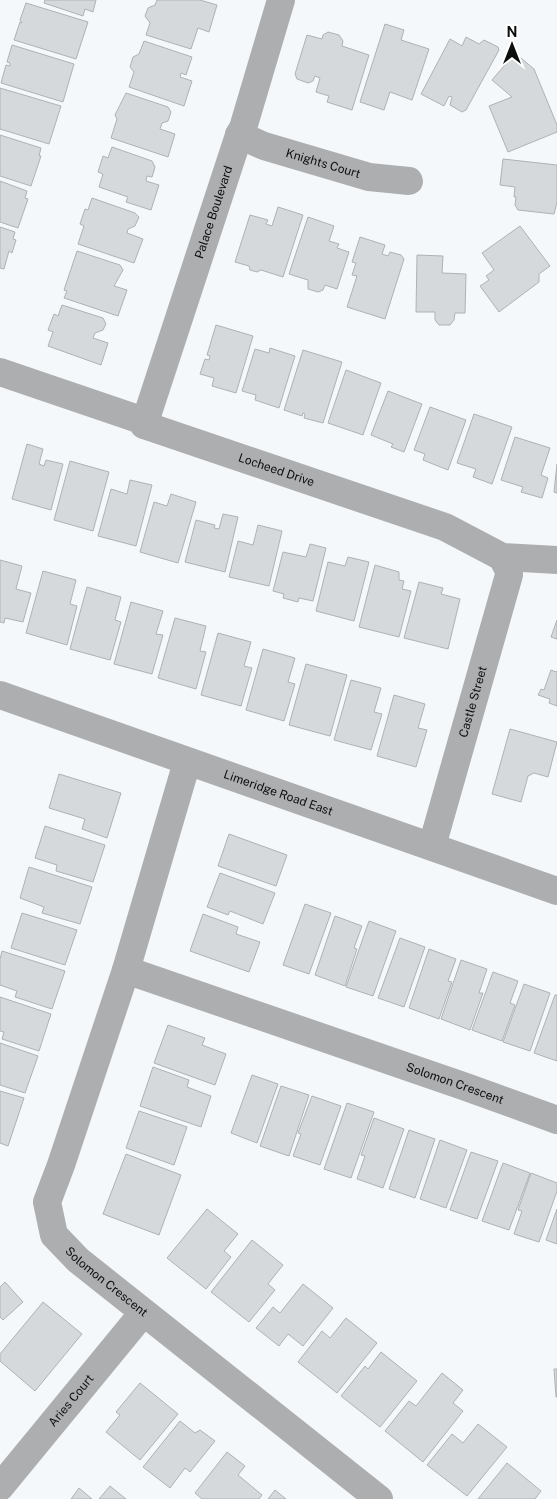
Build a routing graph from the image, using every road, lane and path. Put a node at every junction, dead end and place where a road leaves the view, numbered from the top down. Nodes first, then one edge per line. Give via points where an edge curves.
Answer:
1 (281, 0) edge
2 (239, 135) junction
3 (409, 181) dead end
4 (0, 372) edge
5 (144, 425) junction
6 (502, 557) junction
7 (557, 560) edge
8 (0, 695) edge
9 (187, 762) junction
10 (432, 846) junction
11 (557, 890) edge
12 (126, 970) junction
13 (557, 1120) edge
14 (143, 1313) junction
15 (0, 1488) edge
16 (379, 1499) edge

1 - 2 street, Palace Boulevard
2 - 3 street, Knights Court via 264,146 369,177
2 - 5 street, Palace Boulevard
4 - 5 street, Locheed Drive via 144,421
5 - 6 street, Locheed Drive via 444,527
6 - 7 street, Locheed Drive
6 - 10 street, Castle Street via 509,575
8 - 9 street, Limeridge Road East
9 - 10 street, Limeridge Road East
9 - 12 street, Solomon Crescent
10 - 11 street, Limeridge Road East
12 - 13 street, Solomon Crescent
12 - 14 street, Solomon Crescent via 47,1202 54,1235 78,1260
14 - 15 street, Aries Court
14 - 16 street, Solomon Crescent

